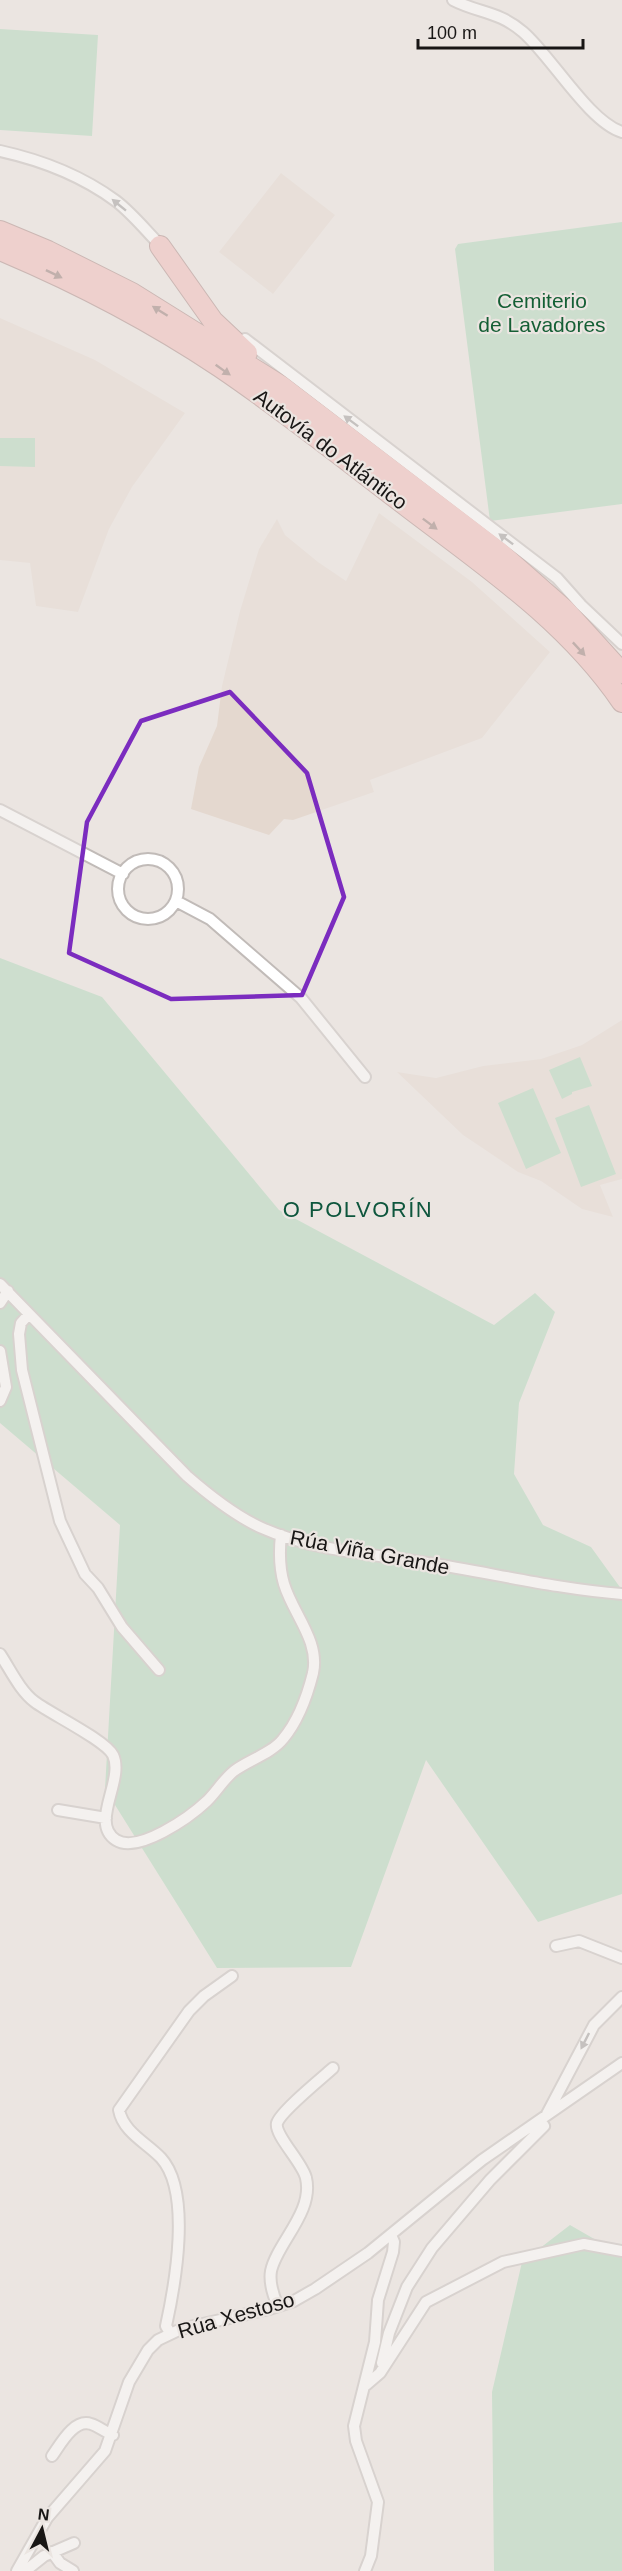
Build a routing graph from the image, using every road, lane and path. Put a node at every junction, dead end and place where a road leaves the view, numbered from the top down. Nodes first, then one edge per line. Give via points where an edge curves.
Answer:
1 (453, 0) edge
2 (622, 132) edge
3 (0, 151) edge
4 (0, 231) edge
5 (160, 246) junction
6 (0, 250) edge
7 (281, 386) junction
8 (499, 552) junction
9 (581, 605) junction
10 (622, 644) edge
11 (622, 673) edge
12 (622, 702) edge
13 (0, 810) edge
14 (123, 874) junction
15 (176, 901) junction
16 (365, 1077) dead end
17 (4, 1288) edge
18 (0, 1303) edge
19 (29, 1314) junction
20 (0, 1351) edge
21 (0, 1401) edge
22 (281, 1535) junction
23 (622, 1594) edge
24 (0, 1654) edge
25 (159, 1670) dead end
26 (58, 1810) dead end
27 (106, 1818) junction
28 (556, 1946) dead end
29 (622, 1958) edge
30 (232, 1976) dead end
31 (622, 1997) edge
32 (622, 2063) edge
33 (333, 2068) dead end
34 (543, 2118) junction
35 (391, 2235) junction
36 (622, 2251) edge
37 (278, 2306) junction
38 (170, 2333) junction
39 (380, 2373) junction
40 (365, 2386) junction
41 (112, 2435) junction
42 (52, 2456) dead end
43 (74, 2543) dead end
44 (52, 2552) junction
45 (19, 2568) edge
46 (73, 2571) edge
47 (365, 2571) edge

1 - 2 street via 502,16 523,32 573,91 610,128
5 -> 3 street via 115,201 77,178 49,165
7 -> 4 highway, Autovía do Atlántico via 132,293
5 - 7 highway via 213,321
9 -> 5 street via 557,578 234,330
6 -> 12 highway, Autovía do Atlántico via 124,309 218,366 279,410 533,604 590,659
7 - 8 highway, Autovía do Atlántico
8 - 9 highway
8 - 11 highway, Autovía do Atlántico via 565,610
9 - 10 street
13 - 14 street
14 - 15 street via 138,861 148,859 166,865 177,881
14 - 15 street via 119,883 122,902 135,915 163,915
15 - 16 street via 210,919 301,998
17 - 18 street
17 - 19 street, Rúa Viña Grande
19 - 22 street, Rúa Viña Grande via 187,1476 245,1520
19 - 25 street via 21,1323 19,1334 21,1370 60,1521 86,1574 122,1627
20 - 21 street via 6,1387
22 - 23 street, Rúa Viña Grande via 524,1581
22 - 27 street via 278,1557 285,1586 314,1653 313,1671 299,1719 281,1741 235,1771 199,1807 167,1830 132,1845 123,1844 113,1839 105,1825
24 - 27 street via 33,1701 112,1753 116,1767
26 - 27 street
28 - 29 street via 579,1941
30 - 38 street via 189,2011 119,2110 129,2129 166,2164 176,2186 177,2268 166,2326
31 -> 34 street via 594,2025
32 - 34 street, Rúa Xestoso
33 - 37 street via 277,2123 278,2132 307,2180 305,2202 271,2269
34 - 35 street, Rúa Xestoso via 482,2160
34 - 39 street via 541,2131 496,2173 432,2248 407,2287
35 - 37 street, Rúa Xestoso via 315,2289
35 - 40 street via 393,2252 378,2300 375,2342
36 - 39 street via 584,2244 503,2262 476,2275 426,2302
37 - 38 street, Rúa Xestoso
38 - 41 street, Rúa Xestoso via 148,2350 129,2382
39 - 40 street
40 - 47 street via 354,2434 378,2502 371,2556
41 - 42 street via 83,2422
41 - 45 street, Rúa Xestoso via 99,2460 47,2518
43 - 44 street
44 - 45 street via 29,2568
44 - 46 street

